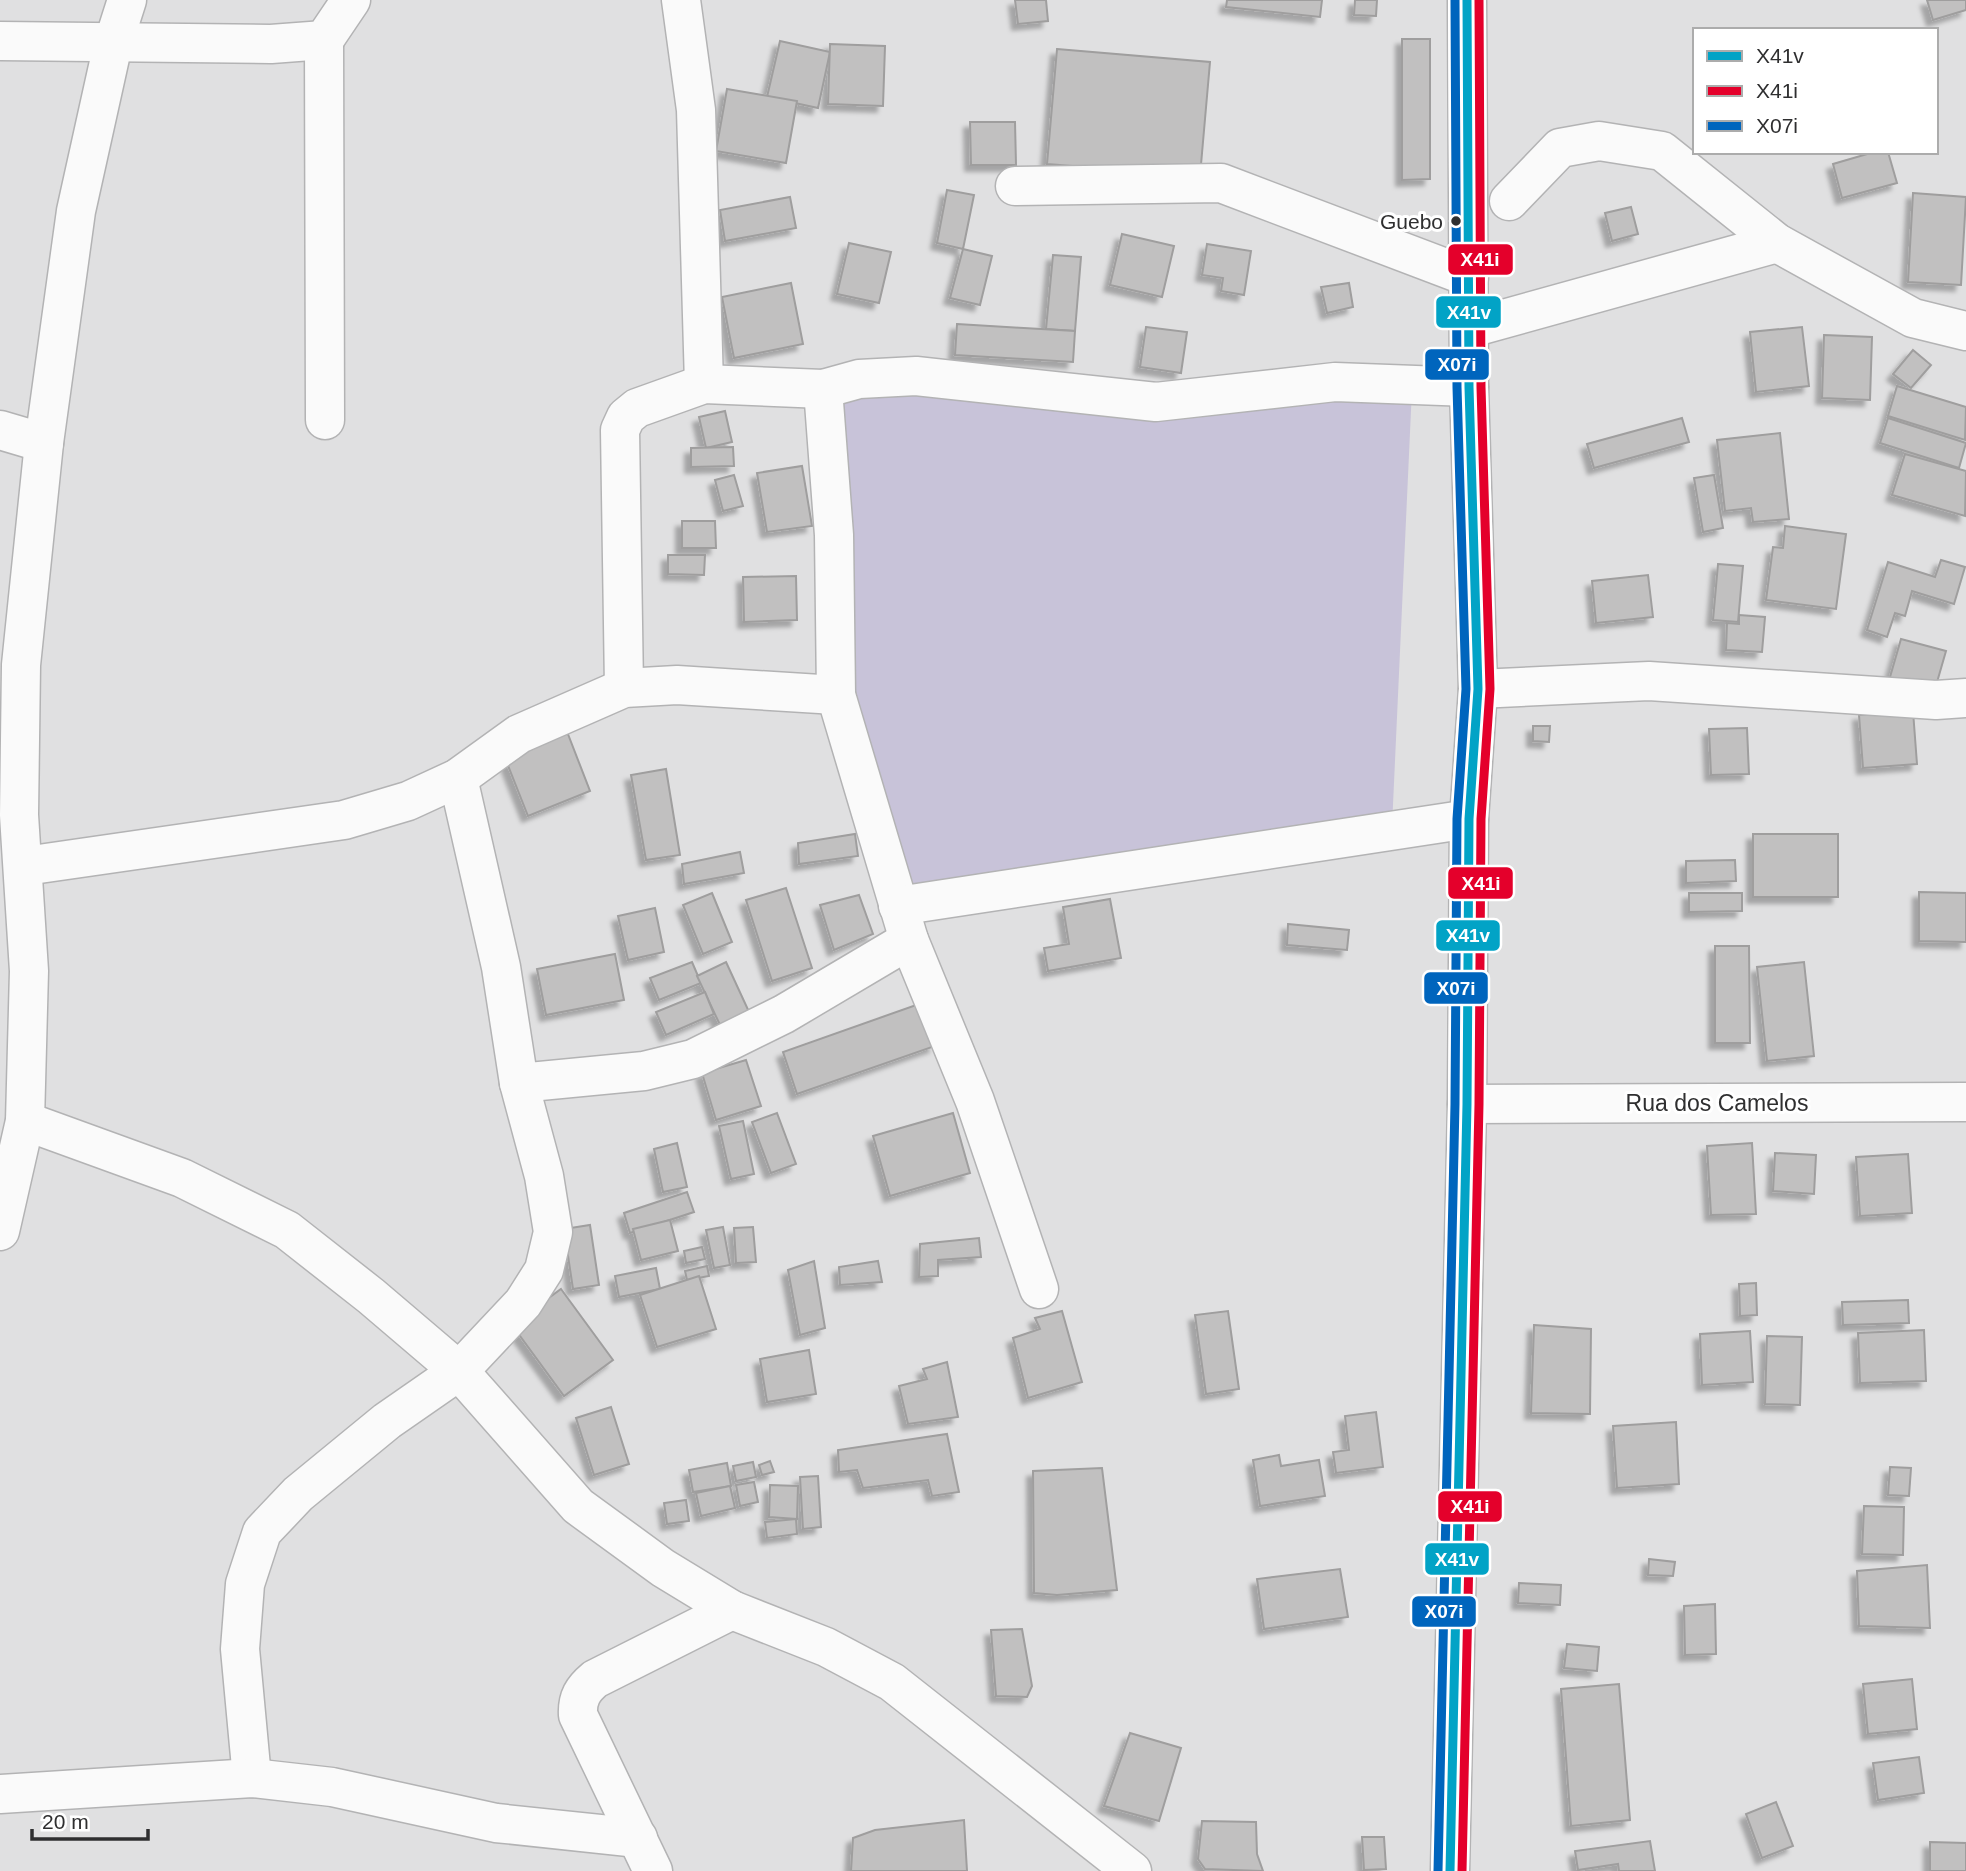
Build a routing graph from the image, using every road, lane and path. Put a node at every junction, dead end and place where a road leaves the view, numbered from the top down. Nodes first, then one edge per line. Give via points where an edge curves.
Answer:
1 (127, 0) edge
2 (351, 0) edge
3 (681, 0) edge
4 (1467, 0) edge
5 (324, 40) junction
6 (0, 41) edge
7 (113, 44) junction
8 (1015, 186) dead end
9 (1509, 201) dead end
10 (1777, 243) junction
11 (1469, 277) junction
12 (1471, 328) junction
13 (1966, 331) edge
14 (704, 384) junction
15 (1469, 387) junction
16 (823, 389) junction
17 (325, 420) dead end
18 (0, 430) edge
19 (44, 443) junction
20 (624, 688) junction
21 (1478, 689) junction
22 (835, 695) junction
23 (1966, 698) edge
24 (458, 778) junction
25 (10, 811) edge
26 (1469, 819) junction
27 (25, 866) junction
28 (904, 923) junction
29 (519, 1083) junction
30 (1966, 1102) edge
31 (1468, 1104) junction
32 (25, 1121) junction
33 (5, 1191) edge
34 (0, 1231) edge
35 (1039, 1289) dead end
36 (459, 1371) junction
37 (732, 1610) junction
38 (253, 1778) junction
39 (0, 1794) edge
40 (645, 1854) edge
41 (1132, 1871) edge
42 (1450, 1871) edge

1 - 7 street
2 - 5 street
3 - 14 street via 696,110
4 - 11 street
5 - 7 street
5 - 17 street
6 - 7 street
7 - 19 street via 76,211
8 - 11 street via 1221,183
9 - 10 street via 1560,148 1599,141 1662,151
10 - 12 street
10 - 13 street via 1913,318
11 - 12 street
12 - 15 street
14 - 16 street
14 - 20 street via 637,408 620,430
15 - 16 street via 1335,382 1156,402 916,376 859,379
15 - 21 street
16 - 22 street via 834,535
18 - 19 street
19 - 25 street
20 - 22 street via 677,685
20 - 24 street via 519,734
21 - 23 street via 1650,681 1936,700
21 - 26 street
22 - 28 street
24 - 27 street via 408,801 344,820
24 - 29 street via 501,967
25 - 27 street
26 - 28 street
26 - 31 street
27 - 32 street via 29,971
28 - 29 street via 784,1014 693,1059 644,1071
28 - 35 street via 975,1101
29 - 36 street via 553,1232 544,1270 523,1303
30 - 31 street, Rua dos Camelos
31 - 42 street
32 - 33 street
32 - 36 street via 183,1178 287,1230
33 - 34 street
36 - 37 street via 578,1506
36 - 38 street via 387,1420 298,1494 262,1532 245,1584 240,1649
37 - 40 street via 595,1679 578,1702 578,1715
37 - 41 street via 826,1647 892,1682
38 - 39 street
38 - 40 street via 332,1787

